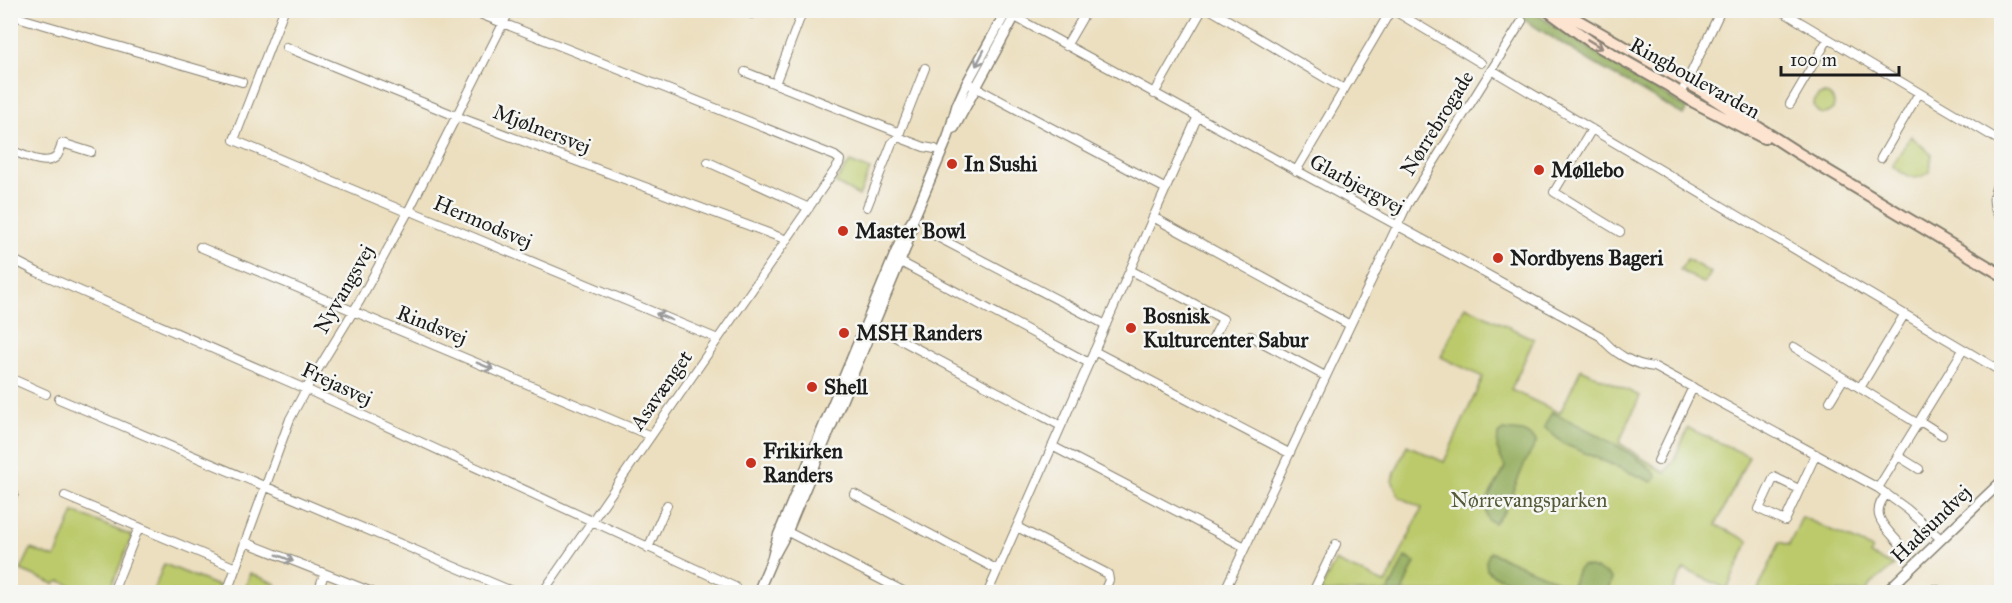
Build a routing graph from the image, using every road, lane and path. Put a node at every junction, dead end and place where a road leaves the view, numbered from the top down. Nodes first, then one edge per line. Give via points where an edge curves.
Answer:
1 (284, 10) edge
2 (470, 10) edge
3 (510, 10) edge
4 (742, 10) edge
5 (803, 10) edge
6 (1087, 10) edge
7 (1202, 10) edge
8 (1211, 10) edge
9 (1392, 10) edge
10 (1547, 10) edge
11 (1560, 10) edge
12 (1721, 10) edge
13 (1780, 10) edge
14 (1009, 12) edge
15 (752, 14) dead end
16 (10, 15) edge
17 (1522, 21) dead end
18 (503, 24) junction
19 (1828, 39) junction
20 (1066, 46) junction
21 (286, 47) dead end
22 (1481, 63) dead end
23 (925, 68) dead end
24 (1492, 70) junction
25 (745, 72) dead end
26 (242, 82) dead end
27 (775, 84) junction
28 (1688, 84) junction
29 (972, 85) junction
30 (1344, 90) junction
31 (1920, 93) junction
32 (1154, 94) junction
33 (1681, 94) junction
34 (1790, 104) dead end
35 (457, 116) junction
36 (1197, 118) junction
37 (1592, 129) junction
38 (899, 135) junction
39 (2001, 142) edge
40 (935, 149) dead end
41 (10, 150) edge
42 (91, 152) dead end
43 (1798, 153) junction
44 (1881, 158) dead end
45 (708, 162) dead end
46 (1296, 171) junction
47 (2001, 173) edge
48 (1166, 189) junction
49 (867, 207) dead end
50 (809, 208) junction
51 (409, 210) junction
52 (1153, 217) junction
53 (2001, 220) edge
54 (1396, 225) junction
55 (926, 231) dead end
56 (1620, 232) dead end
57 (787, 240) junction
58 (200, 247) dead end
59 (10, 258) edge
60 (897, 260) junction
61 (1130, 270) junction
62 (2001, 275) edge
63 (353, 312) junction
64 (1904, 315) junction
65 (1106, 325) junction
66 (1350, 325) junction
67 (886, 332) dead end
68 (1250, 336) dead end
69 (718, 339) junction
70 (1210, 344) dead end
71 (1794, 347) dead end
72 (1963, 350) junction
73 (1094, 351) junction
74 (1089, 363) junction
75 (2001, 372) edge
76 (1325, 376) junction
77 (10, 378) edge
78 (1844, 378) junction
79 (1693, 387) junction
80 (1860, 388) junction
81 (306, 389) junction
82 (46, 394) dead end
83 (59, 399) dead end
84 (1830, 401) dead end
85 (1919, 422) junction
86 (1061, 426) junction
87 (1942, 435) dead end
88 (651, 436) junction
89 (1052, 446) junction
90 (1289, 453) junction
91 (1816, 454) junction
92 (1898, 456) junction
93 (1658, 461) dead end
94 (1919, 469) dead end
95 (2001, 481) edge
96 (264, 487) junction
97 (1878, 488) junction
98 (1799, 489) junction
99 (854, 494) dead end
100 (1887, 494) junction
101 (65, 496) dead end
102 (668, 505) dead end
103 (592, 522) junction
104 (139, 527) junction
105 (1017, 527) junction
106 (784, 530) junction
107 (1941, 539) junction
108 (245, 542) junction
109 (1899, 543) dead end
110 (1336, 544) dead end
111 (648, 548) junction
112 (1245, 548) junction
113 (236, 568) junction
114 (998, 570) junction
115 (324, 574) junction
116 (735, 587) dead end
117 (1934, 589) dead end
118 (114, 592) edge
119 (227, 592) edge
120 (318, 592) edge
121 (372, 592) edge
122 (514, 592) edge
123 (543, 592) edge
124 (758, 592) edge
125 (905, 592) edge
126 (988, 592) edge
127 (1104, 592) edge
128 (1224, 592) edge
129 (1313, 592) edge
130 (1886, 592) edge
131 (1944, 592) edge

1 - 51 street, Hermodsvej via 234,140
2 - 18 street
3 - 18 street, Nyvangsvej
4 - 15 street
5 - 27 street
6 - 20 street
7 - 32 street
8 - 30 street
9 - 22 street
9 - 30 street
10 -> 33 main road, Ringboulevarden via 1591,42
11 - 28 main road, Ringboulevarden
12 - 28 street
13 - 19 street
14 - 20 street, Glarbjergvej
14 - 29 street
16 - 26 street
17 - 24 street, Nørrebrogade
18 - 35 street, Nyvangsvej
18 - 50 street, Asavænget via 835,156 839,164
19 - 31 street
19 - 34 street
20 - 32 street, Glarbjergvej
21 - 35 street, Mjølnersvej
23 - 38 street
24 - 37 street
24 - 54 street, Nørrebrogade
25 - 27 street
27 - 38 street
28 - 33 street
28 - 43 main road, Ringboulevarden
29 - 48 street
29 - 60 street via 957,105 948,137
30 - 46 street
31 - 39 street
31 - 44 street
32 - 36 street, Glarbjergvej
33 - 43 main road, Ringboulevarden
35 - 51 street, Nyvangsvej
35 - 57 street, Mjølnersvej
36 - 46 street, Glarbjergvej
36 - 48 street
37 - 56 street via 1554,192
37 - 64 street
38 - 40 street
38 - 49 street via 892,143
41 - 42 street via 45,161 58,156 62,143
43 - 62 main road, Ringboulevarden
45 - 50 street
46 - 54 street, Glarbjergvej
47 - 53 street via 1992,202
48 - 52 street
50 - 57 street, Asavænget
51 - 63 street, Nyvangsvej
69 -> 51 street, Hermodsvej
52 - 61 street
52 - 66 street
54 - 66 street, Nørrebrogade
54 - 79 street, Glarbjergvej via 1600,336 1609,347 1640,366 1654,367
55 - 65 street
57 - 69 street, Asavænget
58 - 63 street, Rindsvej
59 - 81 street, Frejasvej
60 - 74 street
60 - 106 street
61 - 65 street
61 - 70 street via 1223,319
63 - 81 street, Nyvangsvej
63 -> 88 street, Rindsvej
64 - 72 street
64 - 80 street
65 - 73 street
66 - 76 street, Nørrebrogade
67 - 86 street
68 - 76 street
69 - 88 street, Asavænget
71 - 78 street
72 - 75 street
72 - 85 street
73 - 74 street
73 - 90 street
74 - 86 street
76 - 90 street, Nørrebrogade
77 - 82 street
78 - 80 street
78 - 84 street
79 - 91 street, Glarbjergvej
79 - 93 street
80 - 85 street
81 - 96 street, Nyvangsvej via 290,418
81 - 103 street, Frejasvej
83 - 96 street
85 - 87 street
85 - 92 street
86 - 89 street
88 - 103 street, Asavænget
89 - 105 street
89 - 112 street
90 - 112 street, Nørrebrogade
91 - 97 street, Glarbjergvej
91 - 98 street
92 - 94 street
92 - 97 street
95 - 107 street, Hadsundvej
96 - 108 street, Nyvangsvej
96 - 122 street
97 - 100 street, Glarbjergvej
98 - 98 street via 1774,477 1759,509 1785,521
99 - 114 street
100 - 107 street, Glarbjergvej
100 - 109 street via 1880,501 1879,516
101 - 104 street
102 - 111 street
103 - 111 street, Frejasvej
103 - 123 street, Asavænget
104 - 113 street
104 - 118 street
105 - 114 street
105 - 127 street via 1108,574
106 - 124 street
106 - 125 street
107 - 130 street, Hadsundvej
108 - 113 street, Nyvangsvej
108 -> 115 street
110 - 129 street
111 - 116 street, Frejasvej
112 - 128 street, Nørrebrogade
113 - 119 street, Nyvangsvej
114 - 126 street
115 - 120 street
115 - 121 street
117 - 131 street

